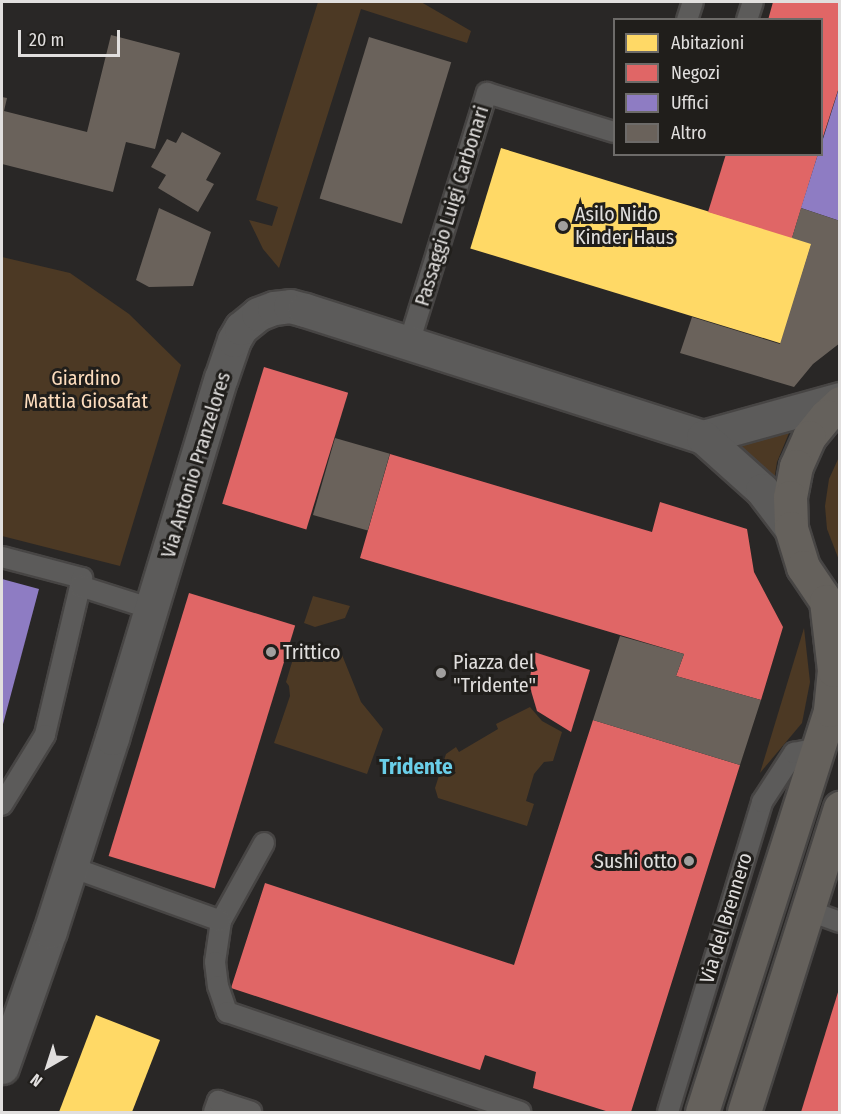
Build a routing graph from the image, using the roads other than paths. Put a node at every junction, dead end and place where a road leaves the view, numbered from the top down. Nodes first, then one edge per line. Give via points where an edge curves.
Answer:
1 (693, 2) edge
2 (753, 2) edge
3 (688, 18) edge
4 (748, 18) edge
5 (613, 131) edge
6 (409, 343) junction
7 (840, 401) edge
8 (703, 437) junction
9 (790, 528) junction
10 (2, 557) edge
11 (80, 586) junction
12 (833, 607) edge
13 (152, 609) junction
14 (817, 748) junction
15 (2, 805) edge
16 (840, 808) edge
17 (264, 843) dead end
18 (70, 867) junction
19 (807, 910) junction
20 (221, 921) junction
21 (840, 922) edge
22 (2, 1067) edge
23 (214, 1113) edge
24 (251, 1113) edge
25 (520, 1113) edge
26 (668, 1113) edge
27 (702, 1113) edge
28 (744, 1113) edge

1 - 3 lane
2 - 4 lane
5 - 6 lane, Passaggio Luigi Carbonari via 487,93
6 - 8 street, Via Antonio Pranzelores
6 - 13 street, Via Antonio Pranzelores via 290,306 258,314 241,328 220,378
7 - 8 street
7 - 9 main road via 809,437 796,466
8 - 9 street, Via Antonio Pranzelores via 762,490
9 - 12 main road via 803,567
10 - 11 lane via 82,578
11 - 13 lane
11 - 15 lane via 45,735
12 - 14 main road, Via del Brennero via 830,710
13 - 18 street, Via Antonio Pranzelores
14 - 26 lane, Via del Brennero via 794,753 762,802
14 - 27 main road, Via del Brennero
16 - 19 main road
17 - 20 lane
18 - 20 lane
18 - 22 street, Via Antonio Pranzelores
19 - 21 lane
19 - 28 main road
20 - 25 lane via 215,962 227,1012
23 - 24 lane via 218,1101

